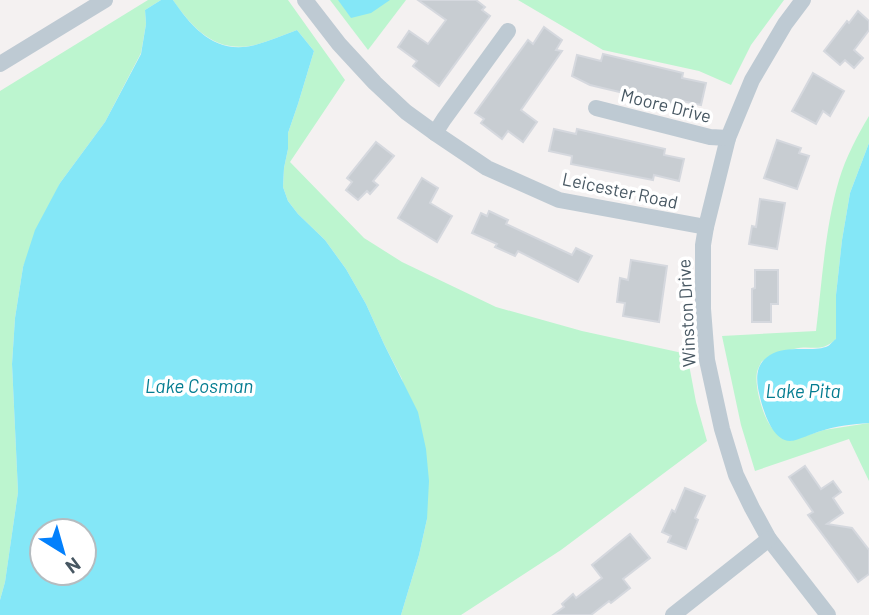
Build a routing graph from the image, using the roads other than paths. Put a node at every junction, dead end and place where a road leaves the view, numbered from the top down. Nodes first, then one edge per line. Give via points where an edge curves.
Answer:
1 (105, 0) edge
2 (305, 0) edge
3 (803, 0) edge
4 (509, 31) dead end
5 (0, 64) edge
6 (596, 108) dead end
7 (435, 134) junction
8 (728, 138) junction
9 (706, 227) junction
10 (769, 538) junction
11 (673, 615) edge
12 (828, 615) edge

1 - 5 street
2 - 7 street, Leicester Road via 375,83
3 - 8 street, Winston Drive via 752,80
4 - 7 street
6 - 8 street, Moore Drive
7 - 9 street, Leicester Road via 487,168 559,200
8 - 9 street, Winston Drive
9 - 10 street, Winston Drive via 702,309 707,360 736,475
10 - 11 street
10 - 12 street, Winston Drive

